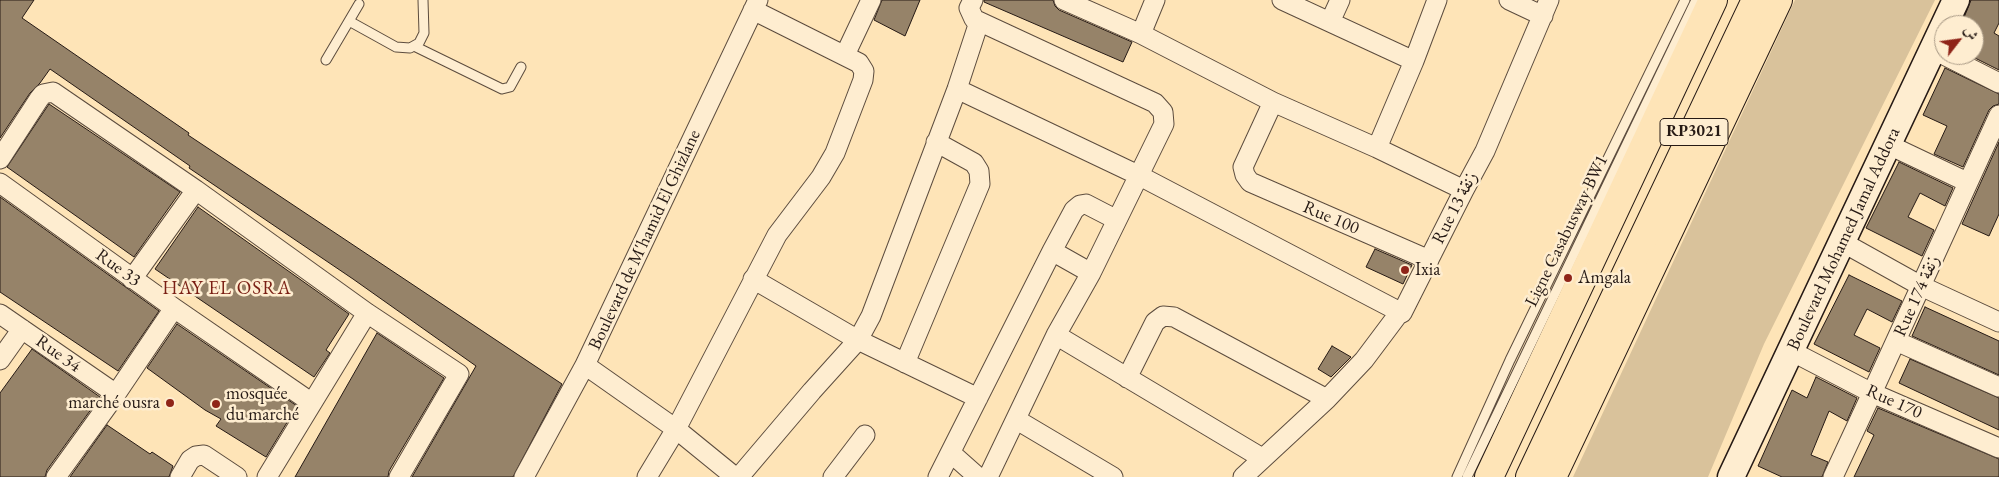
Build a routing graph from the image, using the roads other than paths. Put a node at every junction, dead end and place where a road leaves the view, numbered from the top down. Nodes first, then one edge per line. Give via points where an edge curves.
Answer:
1 (424, 0) edge
2 (871, 0) edge
3 (973, 0) edge
4 (1155, 0) edge
5 (1282, 0) edge
6 (1340, 0) edge
7 (1437, 0) edge
8 (1509, 0) edge
9 (1685, 0) edge
10 (1696, 0) edge
11 (1713, 0) edge
12 (1736, 0) edge
13 (1772, 0) edge
14 (1956, 0) edge
15 (1074, 2) edge
16 (359, 4) dead end
17 (756, 5) edge
18 (1546, 8) edge
19 (349, 21) junction
20 (980, 22) junction
21 (1330, 22) junction
22 (1141, 34) junction
23 (414, 46) junction
24 (1932, 49) junction
25 (845, 55) junction
26 (326, 60) dead end
27 (1414, 62) junction
28 (521, 67) dead end
29 (1999, 83) edge
30 (957, 88) junction
31 (1273, 102) junction
32 (1999, 115) edge
33 (936, 142) junction
34 (1889, 144) junction
35 (1377, 148) junction
36 (0, 159) edge
37 (1138, 175) junction
38 (1967, 182) junction
39 (0, 183) edge
40 (196, 190) junction
41 (1464, 190) junction
42 (1118, 220) junction
43 (1842, 242) junction
44 (1052, 251) junction
45 (1429, 260) junction
46 (1625, 261) junction
47 (1091, 273) junction
48 (132, 279) junction
49 (752, 280) junction
50 (1921, 286) junction
51 (174, 308) junction
52 (1400, 312) junction
53 (367, 313) junction
54 (0, 314) edge
55 (1999, 322) edge
56 (22, 330) junction
57 (1056, 335) junction
58 (858, 340) junction
59 (1896, 341) junction
60 (1792, 351) junction
61 (0, 360) edge
62 (905, 363) junction
63 (585, 366) junction
64 (1127, 378) junction
65 (1999, 387) edge
66 (116, 394) junction
67 (1872, 394) junction
68 (978, 398) junction
69 (1327, 399) junction
70 (312, 403) junction
71 (1017, 420) junction
72 (676, 429) junction
73 (865, 435) dead end
74 (1999, 448) edge
75 (951, 453) junction
76 (1262, 458) junction
77 (1738, 475) edge
78 (56, 477) edge
79 (180, 477) edge
80 (237, 477) edge
81 (267, 477) edge
82 (399, 477) edge
83 (524, 477) edge
84 (647, 477) edge
85 (735, 477) edge
86 (740, 477) edge
87 (834, 477) edge
88 (938, 477) edge
89 (978, 477) edge
90 (988, 477) edge
91 (1113, 477) edge
92 (1243, 477) edge
93 (1457, 477) edge
94 (1468, 477) edge
95 (1489, 477) edge
96 (1511, 477) edge
97 (1530, 477) edge
98 (1552, 477) edge
99 (1832, 477) edge

1 - 23 lane via 424,32
2 - 25 street
3 - 20 street via 970,14
4 - 22 street
5 - 21 street
6 - 21 street
7 - 27 street
8 - 18 street
9 - 93 lane, Ligne Casabusway BW1 via 1514,351
10 - 94 lane, Ligne Casabusway BW1
11 - 95 main road
12 - 46 main road, RP3021
13 - 46 main road, RP3021
13 - 98 main road
14 - 24 street, Boulevard Mohamed Jamal Addora
15 - 22 street
16 - 19 lane
17 - 25 street
17 - 63 street, Boulevard de M'hamid El Ghizlane
18 - 41 street, Rue 13 زنقة via 1485,151
19 - 23 lane via 396,47
19 - 26 lane
20 - 30 street
20 - 37 street via 1159,106 1164,124
21 - 27 street
22 - 31 street
23 - 28 lane via 502,89 510,87
24 - 29 street
24 - 34 street, Boulevard Mohamed Jamal Addora
25 - 49 street via 859,63 864,71 835,153 777,235
27 - 35 street
30 - 33 street
30 - 37 street
31 - 35 street
31 - 45 street, Rue 100 via 1243,167 1250,182
32 - 38 street, Rue 174 زنقة
33 - 58 street via 872,316
33 - 62 street via 974,163 979,171 980,184
34 - 38 street
34 - 43 street, Boulevard Mohamed Jamal Addora
35 - 41 street
36 - 40 street via 39,99 43,94 53,92
37 - 42 street
37 - 52 street
38 - 50 street, Rue 174 زنقة
39 - 48 street, Rue 33
40 - 48 street
40 - 53 street
41 - 45 street, Rue 13 زنقة
42 - 44 street via 1086,204 1080,205 1074,210
42 - 47 street
43 - 50 street
43 - 60 street, Boulevard Mohamed Jamal Addora
44 - 47 street
44 - 68 street
45 - 52 street, Rue 13 زنقة
46 - 96 main road, RP3021
46 - 97 main road, RP3021
47 - 57 street
48 - 51 street, Rue 33
49 - 58 street
49 - 72 street
50 - 55 street
50 - 59 street, Rue 174 زنقة
51 - 66 street
51 - 70 street, Rue 33
52 - 69 street, Rue 13 زنقة via 1364,360
53 - 70 street
53 - 82 street via 459,374
54 - 56 street, Rue 34
56 - 61 street
56 - 66 street, Rue 34
57 - 64 street
57 - 71 street
58 - 62 street
58 - 86 street
59 - 65 street
59 - 67 street, Rue 174 زنقة
60 - 67 street, Rue 170
60 - 77 street, Boulevard Mohamed Jamal Addora
62 - 68 street
63 - 72 street
63 - 83 street, Boulevard de M'hamid El Ghizlane
64 - 69 street via 1155,322 1163,316 1174,317
64 - 76 street
66 - 78 street
67 - 74 street, Rue 170
67 - 99 street, Rue 174 زنقة
68 - 75 street
69 - 76 street, Rue 13 زنقة
70 - 81 street
71 - 90 street
71 - 91 street
72 - 84 street
72 - 85 street
73 - 87 street
75 - 88 street
75 - 89 street
76 - 92 street, Rue 13 زنقة
79 - 80 street via 190,460 204,455

